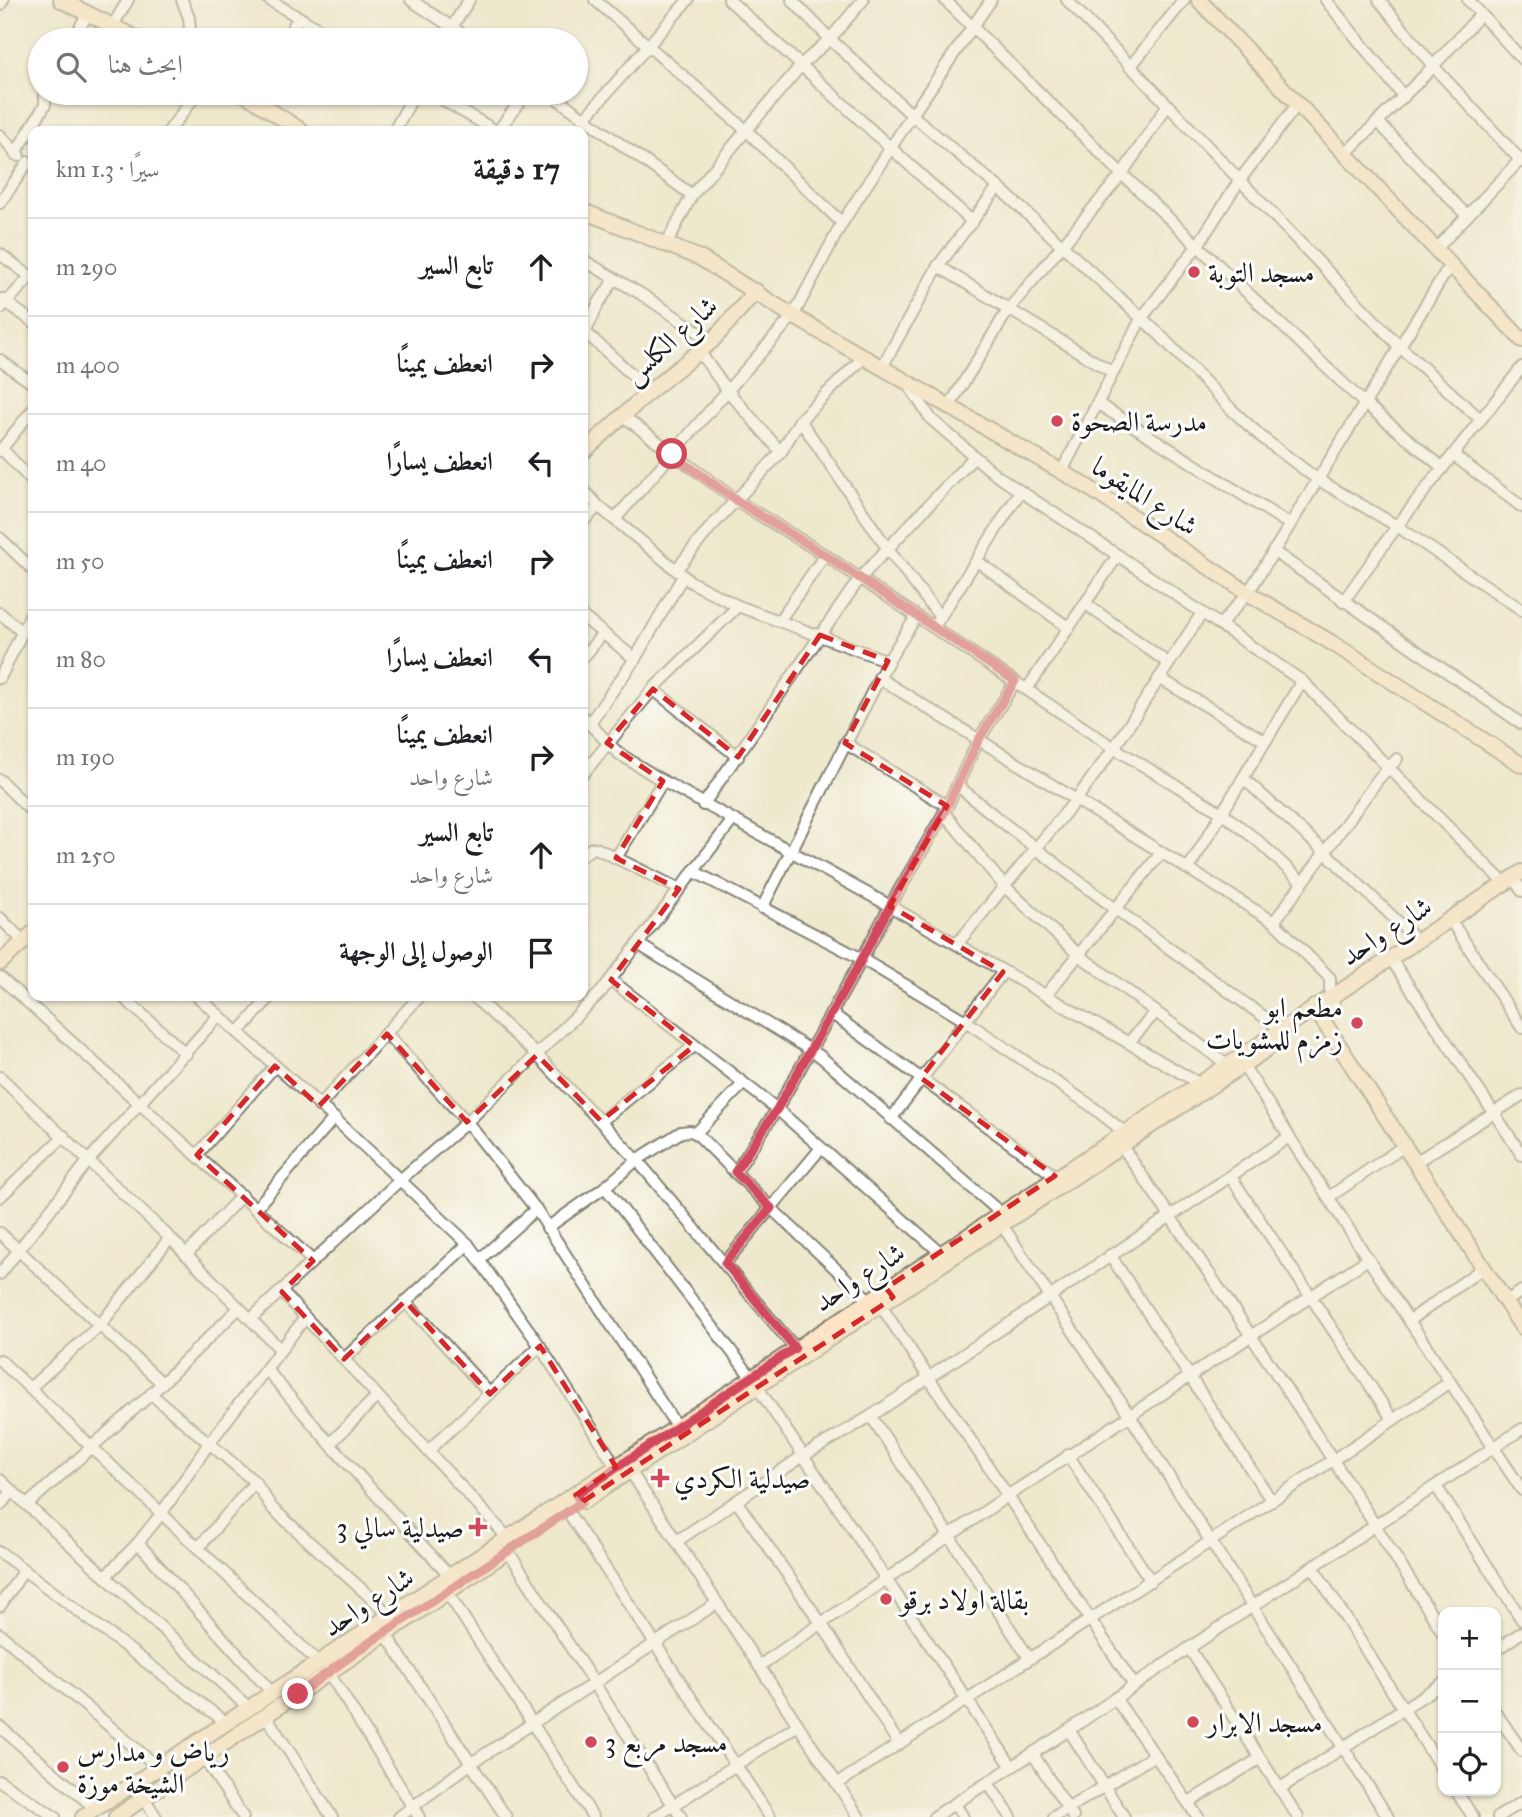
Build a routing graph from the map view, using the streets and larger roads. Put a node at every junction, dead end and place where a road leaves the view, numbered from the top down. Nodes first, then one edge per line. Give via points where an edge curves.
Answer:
1 (3, 0) edge
2 (61, 0) edge
3 (128, 0) edge
4 (181, 0) edge
5 (269, 0) edge
6 (411, 0) edge
7 (469, 0) edge
8 (594, 0) edge
9 (688, 0) edge
10 (729, 0) edge
11 (792, 0) edge
12 (863, 0) edge
13 (946, 0) edge
14 (991, 0) edge
15 (1184, 0) edge
16 (1199, 0) edge
17 (1326, 0) edge
18 (1379, 0) edge
19 (1468, 0) edge
20 (1073, 2) edge
21 (0, 5) edge
22 (88, 13) junction
23 (1481, 14) junction
24 (299, 17) junction
25 (113, 25) junction
26 (452, 27) joint
27 (973, 27) junction
28 (80, 28) edge
29 (118, 28) edge
30 (190, 28) edge
31 (292, 28) edge
32 (318, 28) edge
33 (830, 39) junction
34 (648, 47) junction
35 (1522, 59) edge
36 (802, 64) junction
37 (1434, 66) junction
38 (1130, 67) junction
39 (1404, 97) junction
40 (45, 105) edge
41 (188, 105) edge
42 (265, 105) edge
43 (408, 105) edge
44 (452, 105) edge
45 (517, 105) edge
46 (566, 105) edge
47 (1297, 105) junction
48 (1167, 106) junction
49 (912, 114) junction
50 (585, 118) junction
51 (1378, 122) junction
52 (32, 126) edge
53 (173, 126) edge
54 (295, 126) edge
55 (397, 126) edge
56 (488, 126) edge
57 (501, 126) edge
58 (747, 131) junction
59 (28, 133) edge
60 (0, 135) edge
61 (890, 149) junction
62 (1346, 153) junction
63 (15, 154) junction
64 (1521, 161) edge
65 (28, 162) edge
66 (28, 168) edge
67 (1122, 174) junction
68 (1239, 181) junction
69 (998, 187) junction
70 (692, 195) junction
71 (0, 203) edge
72 (588, 213) edge
73 (1467, 216) junction
74 (973, 222) junction
75 (842, 223) junction
76 (667, 243) junction
77 (1061, 245) junction
78 (1198, 245) junction
79 (1435, 250) junction
80 (0, 254) edge
81 (588, 263) edge
82 (1450, 265) junction
83 (938, 266) junction
84 (28, 272) edge
85 (28, 279) edge
86 (614, 280) junction
87 (756, 291) junction
88 (2, 303) edge
89 (1008, 310) junction
90 (793, 316) junction
91 (28, 318) edge
92 (1140, 318) junction
93 (588, 329) edge
94 (588, 339) edge
95 (1522, 340) edge
96 (712, 341) junction
97 (1398, 345) junction
98 (698, 350) junction
99 (864, 357) junction
100 (0, 360) edge
101 (882, 367) junction
102 (1522, 367) edge
103 (1112, 372) junction
104 (28, 380) edge
105 (906, 382) junction
106 (727, 390) junction
107 (650, 391) junction
108 (1097, 402) junction
109 (1363, 402) junction
110 (948, 408) junction
111 (28, 415) edge
112 (623, 416) junction
113 (1480, 419) junction
114 (800, 420) junction
115 (588, 446) edge
116 (1, 450) edge
117 (781, 452) junction
118 (672, 454) junction
119 (1453, 455) junction
120 (973, 458) junction
121 (1443, 468) junction
122 (1062, 471) junction
123 (28, 477) edge
124 (1317, 479) junction
125 (1020, 492) junction
126 (588, 495) edge
127 (737, 501) junction
128 (598, 506) junction
129 (1522, 507) edge
130 (588, 517) edge
131 (615, 519) junction
132 (1289, 524) junction
133 (1397, 526) junction
134 (1, 540) edge
135 (887, 548) junction
136 (1273, 551) junction
137 (825, 555) junction
138 (1118, 555) junction
139 (976, 561) junction
140 (28, 564) edge
141 (679, 573) junction
142 (860, 578) junction
143 (1248, 593) junction
144 (925, 598) junction
145 (1343, 602) junction
146 (1086, 604) junction
147 (738, 606) junction
148 (1522, 610) edge
149 (0, 613) edge
150 (1202, 613) junction
151 (913, 615) junction
152 (940, 617) junction
153 (28, 619) edge
154 (588, 621) edge
155 (779, 621) junction
156 (1220, 625) junction
157 (933, 628) junction
158 (1069, 628) junction
159 (21, 631) junction
160 (603, 634) junction
161 (820, 635) junction
162 (588, 652) edge
163 (635, 659) junction
164 (888, 661) junction
165 (1168, 663) junction
166 (0, 678) edge
167 (879, 678) junction
168 (1159, 678) junction
169 (1015, 681) junction
170 (1302, 681) junction
171 (653, 689) junction
172 (1027, 689) junction
173 (588, 718) edge
174 (588, 723) edge
175 (1522, 724) edge
176 (978, 741) junction
177 (1265, 741) junction
178 (607, 743) junction
179 (845, 743) junction
180 (1114, 748) junction
181 (738, 757) junction
182 (1396, 759) dead end
183 (1522, 765) edge
184 (588, 768) edge
185 (1388, 768) junction
186 (1243, 778) junction
187 (0, 779) edge
188 (663, 781) junction
189 (958, 786) junction
190 (1075, 801) junction
191 (703, 805) junction
192 (28, 808) edge
193 (946, 810) junction
194 (1222, 813) junction
195 (732, 821) junction
196 (1035, 849) junction
197 (588, 851) edge
198 (1325, 852) junction
199 (790, 853) junction
200 (1161, 853) junction
201 (616, 858) junction
202 (1188, 869) junction
203 (693, 871) junction
204 (1303, 881) junction
205 (1518, 883) edge
206 (1004, 886) junction
207 (679, 889) junction
208 (890, 906) junction
209 (762, 908) junction
210 (1114, 909) junction
211 (0, 918) edge
212 (1274, 922) junction
213 (1455, 927) junction
214 (28, 937) edge
215 (1417, 940) junction
216 (638, 944) junction
217 (957, 944) junction
218 (1079, 954) junction
219 (862, 959) junction
220 (0, 962) edge
221 (1395, 965) junction
222 (1003, 972) junction
223 (0, 977) edge
224 (611, 981) junction
225 (1046, 995) junction
226 (588, 996) edge
227 (1332, 1000) junction
228 (128, 1001) edge
229 (203, 1001) edge
230 (267, 1001) edge
231 (411, 1001) edge
232 (478, 1001) edge
233 (593, 1001) junction
234 (1316, 1011) junction
235 (1156, 1012) junction
236 (831, 1013) junction
237 (219, 1015) junction
238 (964, 1020) junction
239 (1522, 1028) edge
240 (1281, 1029) junction
241 (239, 1032) junction
242 (387, 1034) junction
243 (1128, 1043) junction
244 (694, 1046) junction
245 (810, 1049) junction
246 (186, 1054) junction
247 (537, 1055) junction
248 (1227, 1064) junction
249 (1243, 1065) junction
250 (275, 1066) junction
251 (0, 1077) edge
252 (920, 1078) junction
253 (743, 1083) junction
254 (1202, 1086) junction
255 (1522, 1095) edge
256 (141, 1105) junction
257 (319, 1106) junction
258 (777, 1109) junction
259 (1494, 1114) junction
260 (334, 1118) junction
261 (891, 1119) junction
262 (601, 1121) junction
263 (467, 1122) junction
264 (696, 1133) junction
265 (64, 1136) junction
266 (1289, 1137) junction
267 (1122, 1138) junction
268 (1404, 1146) junction
269 (821, 1148) junction
270 (197, 1155) junction
271 (1522, 1156) edge
272 (89, 1160) junction
273 (637, 1160) junction
274 (1414, 1163) junction
275 (735, 1172) junction
276 (1055, 1176) junction
277 (1231, 1177) junction
278 (400, 1180) junction
279 (605, 1187) junction
280 (242, 1195) junction
281 (0, 1197) edge
282 (1329, 1197) junction
283 (771, 1208) junction
284 (255, 1209) junction
285 (536, 1209) junction
286 (1170, 1216) junction
287 (1001, 1219) junction
288 (547, 1228) junction
289 (0, 1233) edge
290 (170, 1238) junction
291 (468, 1244) junction
292 (18, 1251) junction
293 (941, 1253) junction
294 (186, 1255) junction
295 (1110, 1255) junction
296 (480, 1259) junction
297 (1368, 1259) junction
298 (313, 1261) junction
299 (725, 1263) junction
300 (1483, 1268) junction
301 (0, 1274) edge
302 (1522, 1291) edge
303 (282, 1292) junction
304 (890, 1292) junction
305 (1051, 1296) junction
306 (1310, 1298) junction
307 (405, 1301) junction
308 (1505, 1302) junction
309 (875, 1303) junction
310 (239, 1308) junction
311 (305, 1318) junction
312 (251, 1319) junction
313 (1409, 1321) junction
314 (100, 1325) junction
315 (1522, 1327) edge
316 (1253, 1336) junction
317 (540, 1346) junction
318 (795, 1348) junction
319 (280, 1349) junction
320 (344, 1359) junction
321 (0, 1360) edge
322 (266, 1370) junction
323 (930, 1377) junction
324 (1190, 1377) junction
325 (755, 1382) junction
326 (1450, 1382) junction
327 (162, 1383) junction
328 (30, 1388) junction
329 (151, 1394) junction
330 (490, 1394) junction
331 (377, 1396) junction
332 (871, 1416) junction
333 (1130, 1416) junction
334 (1393, 1420) junction
335 (677, 1427) junction
336 (1522, 1429) edge
337 (210, 1442) junction
338 (330, 1444) junction
339 (89, 1447) junction
340 (1494, 1447) junction
341 (428, 1451) junction
342 (1068, 1455) junction
343 (803, 1456) junction
344 (1333, 1459) junction
345 (623, 1469) junction
346 (0, 1480) edge
347 (255, 1482) junction
348 (1436, 1486) junction
349 (1522, 1490) edge
350 (13, 1491) junction
351 (1009, 1495) junction
352 (579, 1498) junction
353 (1271, 1500) junction
354 (737, 1502) junction
355 (0, 1504) edge
356 (27, 1505) junction
357 (568, 1512) junction
358 (161, 1514) junction
359 (1376, 1525) junction
360 (951, 1536) junction
361 (677, 1541) junction
362 (1211, 1541) junction
363 (138, 1543) junction
364 (508, 1545) junction
365 (199, 1547) junction
366 (0, 1552) edge
367 (1313, 1567) junction
368 (24, 1570) junction
369 (105, 1577) junction
370 (452, 1577) junction
371 (887, 1579) junction
372 (1151, 1581) junction
373 (447, 1592) junction
374 (717, 1603) junction
375 (0, 1606) edge
376 (1253, 1607) junction
377 (391, 1616) junction
378 (1091, 1620) junction
379 (1522, 1620) edge
380 (821, 1623) junction
381 (1438, 1625) edge
382 (1522, 1632) edge
383 (385, 1633) junction
384 (0, 1634) edge
385 (655, 1643) junction
386 (1501, 1647) edge
387 (1189, 1648) junction
388 (1030, 1658) junction
389 (759, 1666) junction
390 (324, 1668) junction
391 (594, 1683) junction
392 (1134, 1685) junction
393 (1438, 1686) edge
394 (273, 1694) junction
395 (1115, 1698) junction
396 (965, 1700) junction
397 (1403, 1708) junction
398 (250, 1709) junction
399 (266, 1716) junction
400 (1501, 1720) edge
401 (228, 1724) junction
402 (532, 1725) junction
403 (799, 1725) junction
404 (0, 1727) edge
405 (1069, 1730) junction
406 (900, 1744) junction
407 (1342, 1748) junction
408 (1522, 1751) edge
409 (1032, 1754) junction
410 (1155, 1755) junction
411 (204, 1758) junction
412 (1259, 1759) junction
413 (1438, 1763) edge
414 (470, 1764) junction
415 (736, 1764) junction
416 (1012, 1767) junction
417 (159, 1768) junction
418 (0, 1781) edge
419 (988, 1783) junction
420 (837, 1784) junction
421 (1104, 1786) junction
422 (1279, 1790) junction
423 (1459, 1796) edge
424 (144, 1798) junction
425 (1522, 1801) edge
426 (1189, 1802) junction
427 (955, 1804) junction
428 (673, 1805) junction
429 (96, 1809) junction
430 (416, 1812) edge
431 (1070, 1813) edge
432 (1120, 1816) edge
433 (55, 1817) edge
434 (83, 1817) edge
435 (116, 1817) edge
436 (156, 1817) edge
437 (243, 1817) edge
438 (332, 1817) edge
439 (399, 1817) edge
440 (506, 1817) edge
441 (593, 1817) edge
442 (655, 1817) edge
443 (681, 1817) edge
444 (770, 1817) edge
445 (859, 1817) edge
446 (934, 1817) edge
447 (963, 1817) edge
448 (1011, 1817) edge
449 (1054, 1817) edge
450 (1198, 1817) edge
451 (1296, 1817) edge
452 (1388, 1817) edge
453 (1472, 1817) edge
454 (1498, 1817) edge

1 - 21 street
2 - 22 street
3 - 25 street
4 - 30 street
5 - 24 street
6 - 26 street
7 - 26 street
8 - 34 street
9 - 34 street
10 - 36 street
11 - 33 street
12 - 33 street
13 - 27 street
14 - 27 street
15 - 38 street
16 - 47 street
17 - 39 street
18 - 37 street
19 - 23 street
20 - 38 street
22 - 25 street
22 - 28 street
23 - 35 street
23 - 37 street
24 - 31 street
24 - 32 street
25 - 29 street
27 - 49 street
27 - 67 street
33 - 36 street
33 - 49 street
34 - 50 street
34 - 58 street
36 - 58 street
36 - 61 street
37 - 39 street
37 - 64 street
38 - 48 street
39 - 51 street
40 - 52 street
41 - 53 street
42 - 54 street
43 - 55 street
44 - 56 street
45 - 57 street
46 - 50 street
47 - 62 street
47 - 68 street
48 - 67 street
48 - 68 street
49 - 61 street
49 - 69 street
50 - 70 street
51 - 62 street
51 - 73 street
58 - 70 street
58 - 75 street
59 - 63 street
60 - 63 street
61 - 74 street
61 - 75 street
62 - 79 street
63 - 65 street
64 - 73 street
66 - 71 street
67 - 77 street
67 - 78 street
68 - 78 street
68 - 97 street
69 - 74 street
69 - 77 street
70 - 76 street
72 - 76 street, شارع المايقوما
73 - 79 street
74 - 83 street
75 - 90 street
76 - 87 street, شارع المايقوما
77 - 89 street
77 - 92 street
78 - 92 street
78 - 109 street
79 - 82 street
80 - 84 street
81 - 86 street
82 - 95 street
82 - 97 street
83 - 89 street
83 - 101 street
85 - 88 street
86 - 93 street
86 - 96 street
87 - 90 street, شارع المايقوما
87 - 96 street, شارع الكلس
88 - 91 street
89 - 103 street
89 - 110 street
90 - 99 street, شارع المايقوما
90 - 106 street
92 - 103 street
92 - 124 street via 1233,411
94 - 107 street
96 - 98 street, شارع الكلس
97 - 109 street
97 - 113 street
98 - 106 street
98 - 107 street, شارع الكلس
99 - 101 street, شارع المايقوما
99 - 114 street
100 - 104 street
101 - 105 street, شارع المايقوما
102 - 113 street
103 - 108 street
105 - 110 street, شارع المايقوما
105 - 120 street via 932,419
106 - 117 street
106 - 118 street
107 - 112 street, شارع الكلس
108 - 122 street
108 - 132 street
109 - 121 street
109 - 124 street
110 - 122 street, شارع المايقوما
111 - 116 street
112 - 115 street, شارع الكلس
112 - 118 street
113 - 119 street
114 - 117 street
114 - 135 street
116 - 123 street
117 - 127 street
118 - 127 street
118 - 131 street
119 - 121 street
119 - 129 street
120 - 125 street
120 - 135 street
121 - 133 street
122 - 143 street, شارع المايقوما
124 - 132 street
124 - 133 street
125 - 138 street
125 - 139 street
126 - 128 street
127 - 137 street
127 - 141 street via 710,528
128 - 130 street
128 - 131 street
131 - 141 street
132 - 136 street
133 - 145 street
133 - 148 street
134 - 140 street
135 - 142 street
135 - 144 street
136 - 143 street
136 - 145 street
137 - 142 street
137 - 155 street
138 - 146 street
138 - 150 street
139 - 152 street
139 - 158 street
141 - 147 street
141 - 163 street
142 - 151 street
142 - 161 street
143 - 156 street
143 - 183 street, شارع المايقوما
144 - 151 street
144 - 152 street
145 - 175 street
146 - 158 street
146 - 165 street
147 - 155 street
147 - 171 street
149 - 159 street
150 - 156 street
150 - 165 street
151 - 157 street
151 - 164 street
152 - 157 street
153 - 159 street
154 - 160 street
155 - 161 street
156 - 170 street
157 - 169 street
158 - 172 street
159 - 166 street
160 - 162 street
160 - 163 street
161 - 164 street
161 - 181 street
163 - 173 street
164 - 167 street
165 - 168 street
167 - 176 street
167 - 179 street
168 - 177 street
168 - 180 street
169 - 172 street
169 - 176 street
170 - 177 street
170 - 185 street
171 - 178 street
171 - 181 street
172 - 180 street
174 - 178 street
176 - 189 street
176 - 190 street
177 - 186 street
178 - 184 street
178 - 188 street
179 - 193 street
179 - 199 street
180 - 190 street
180 - 194 street
181 - 191 street
182 - 185 street
185 - 198 street
185 - 205 street
186 - 194 street
186 - 198 street
187 - 192 street
188 - 191 street
188 - 201 street
189 - 193 street
189 - 196 street
190 - 196 street
190 - 200 street
191 - 195 street
193 - 206 street
193 - 208 street
194 - 202 street
194 - 204 street
195 - 199 street
195 - 203 street
196 - 206 street
196 - 210 street
197 - 201 street via 592,848
198 - 204 street
198 - 215 street
199 - 208 street
199 - 209 street
200 - 202 street
200 - 210 street
201 - 207 street
202 - 212 street
203 - 207 street
203 - 209 street
204 - 212 street
205 - 213 street, شارع واحد
205 - 215 street, شارع واحد
206 - 217 street
206 - 218 street
207 - 216 street
208 - 217 street
208 - 219 street
209 - 219 street
210 - 218 street
210 - 240 street
211 - 214 street
212 - 227 street via 1330,978
213 - 221 street, شارع واحد
213 - 239 street
214 - 220 street
215 - 227 street, شارع واحد
216 - 224 street
216 - 245 street
217 - 222 street
218 - 225 street
218 - 235 street
219 - 236 street
219 - 238 street
221 - 227 street, شارع واحد
221 - 259 street
222 - 225 street
222 - 238 street
223 - 256 street
224 - 233 street
224 - 244 street
225 - 243 street
226 - 233 street
227 - 234 street, شارع واحد
228 - 246 street
229 - 237 street
230 - 241 street
231 - 242 street
232 - 247 street
233 - 247 street
234 - 240 street, شارع واحد
234 - 249 street, شارع واحد
234 - 268 street
235 - 243 street
235 - 248 street
236 - 245 street
236 - 252 street
237 - 241 street
237 - 246 street
238 - 252 street
238 - 267 street via 1090,1105
240 - 248 street, شارع واحد
241 - 250 street
242 - 257 street
242 - 263 street
243 - 254 street
244 - 253 street
244 - 262 street
245 - 258 street
245 - 261 street
246 - 256 street
247 - 262 street
247 - 263 street
248 - 254 street, شارع واحد
249 - 254 street, شارع واحد
249 - 266 street
250 - 257 street
250 - 270 street
251 - 265 street
252 - 261 street
252 - 276 street
253 - 258 street
253 - 264 street
254 - 267 street, شارع واحد
255 - 259 street
256 - 270 street
256 - 272 street
257 - 260 street
258 - 269 street
258 - 275 street
259 - 271 street
259 - 274 street
260 - 278 street
260 - 284 street
261 - 287 street
262 - 273 street
263 - 278 street
263 - 285 street
264 - 273 street via 681,1132
264 - 275 street
265 - 272 street
265 - 281 street
266 - 277 street
266 - 282 street
267 - 276 street, شارع واحد
267 - 286 street
267 - 287 street, شارع واحد
268 - 274 street
268 - 282 street
269 - 283 street
269 - 293 street
270 - 280 street
272 - 290 street
272 - 292 street
273 - 279 street
273 - 299 street
274 - 300 street
275 - 283 street
276 - 287 street, شارع واحد
277 - 286 street
277 - 306 street
278 - 291 street
278 - 298 street
279 - 288 street
279 - 325 street
280 - 284 street
280 - 294 street
282 - 297 street
283 - 299 street
283 - 309 street
284 - 298 street
285 - 288 street
285 - 296 street
286 - 295 street
286 - 316 street
287 - 293 street, شارع واحد
287 - 304 street, شارع واحد
287 - 305 street
288 - 335 street
289 - 292 street
290 - 294 street
290 - 314 street
291 - 296 street
291 - 307 street
292 - 301 street
292 - 314 street
293 - 304 street, شارع واحد
294 - 310 street
295 - 305 street
295 - 324 street
296 - 317 street
297 - 306 street
297 - 313 street
298 - 303 street
299 - 318 street
300 - 308 street
300 - 313 street
302 - 308 street
303 - 311 street
303 - 312 street
304 - 309 street, شارع واحد
305 - 323 street
305 - 333 street
306 - 316 street
306 - 334 street
307 - 320 street
307 - 330 street
308 - 315 street
309 - 318 street, شارع واحد
309 - 323 street
309 - 325 street, شارع واحد
310 - 312 street
310 - 327 street
311 - 319 street
311 - 320 street
312 - 319 street
313 - 326 street
314 - 327 street
314 - 328 street
316 - 324 street
316 - 344 street
317 - 330 street
317 - 345 street
318 - 325 street, شارع واحد
319 - 322 street
320 - 331 street
321 - 328 street
322 - 337 street
322 - 338 street
323 - 332 street
323 - 351 street
324 - 333 street
324 - 353 street
325 - 335 street, شارع واحد
325 - 343 street
325 - 345 street, شارع واحد
326 - 334 street
326 - 340 street
327 - 329 street
328 - 339 street
329 - 337 street
329 - 339 street
330 - 341 street
331 - 338 street
331 - 341 street
332 - 343 street
332 - 360 street
333 - 342 street
333 - 362 street
334 - 344 street
335 - 345 street, شارع واحد
336 - 340 street
337 - 347 street
337 - 358 street
338 - 370 street
339 - 356 street
339 - 358 street
340 - 348 street
340 - 349 street
341 - 364 street
342 - 351 street
342 - 372 street
343 - 354 street
343 - 371 street
344 - 353 street
344 - 359 street
345 - 352 street, شارع واحد
345 - 361 street
346 - 350 street
347 - 365 street
347 - 377 street via 272,1508
348 - 359 street
348 - 379 street
350 - 355 street
350 - 356 street
351 - 360 street
351 - 378 street
352 - 357 street, شارع واحد
352 - 364 street, شارع واحد
353 - 362 street
354 - 361 street
354 - 380 street
356 - 369 street
357 - 364 street, شارع واحد
357 - 385 street
358 - 363 street
358 - 365 street
359 - 367 street
359 - 381 street
360 - 371 street
360 - 388 street
361 - 374 street
362 - 372 street
362 - 376 street
363 - 369 street
363 - 394 street
364 - 370 street, شارع واحد
364 - 373 street, شارع واحد
364 - 391 street
365 - 390 street
366 - 368 street
367 - 376 street
367 - 397 street
368 - 375 street
368 - 401 street
369 - 398 street
370 - 377 street, شارع واحد
371 - 380 street
371 - 396 street
372 - 378 street
373 - 383 street, شارع واحد
373 - 402 street
374 - 385 street
374 - 389 street
376 - 387 street
376 - 407 street
377 - 390 street, شارع واحد
378 - 388 street
378 - 392 street
380 - 389 street
380 - 406 street
382 - 386 street
383 - 390 street, شارع واحد
383 - 414 street
384 - 417 street
385 - 391 street
385 - 415 street
387 - 392 street
387 - 412 street
388 - 396 street
389 - 403 street
390 - 394 street, شارع واحد
390 - 399 street, شارع واحد
390 - 430 street
391 - 402 street
391 - 428 street
392 - 395 street
393 - 397 street
394 - 398 street, شارع واحد
395 - 405 street
395 - 410 street
396 - 406 street
396 - 416 street
397 - 407 street
397 - 413 street
398 - 401 street, شارع واحد
399 - 411 street, شارع واحد
399 - 438 street
400 - 408 street
401 - 417 street, شارع واحد
402 - 414 street
402 - 441 street
403 - 415 street
403 - 420 street
404 - 429 street
405 - 409 street
405 - 421 street
406 - 420 street
407 - 422 street
407 - 452 street
409 - 416 street
409 - 431 street
410 - 421 street
410 - 426 street
411 - 424 street, شارع واحد
411 - 437 street
412 - 422 street
412 - 426 street
414 - 430 street
414 - 440 street
415 - 428 street
415 - 444 street
416 - 419 street
417 - 429 street, شارع واحد
418 - 433 street
419 - 427 street
419 - 448 street
420 - 445 street
421 - 431 street
421 - 432 street
422 - 451 street
423 - 453 street
424 - 435 street, شارع واحد
424 - 436 street
425 - 454 street
426 - 450 street
427 - 446 street
427 - 447 street
428 - 442 street
428 - 443 street
429 - 434 street, شارع واحد
430 - 439 street
431 - 449 street

